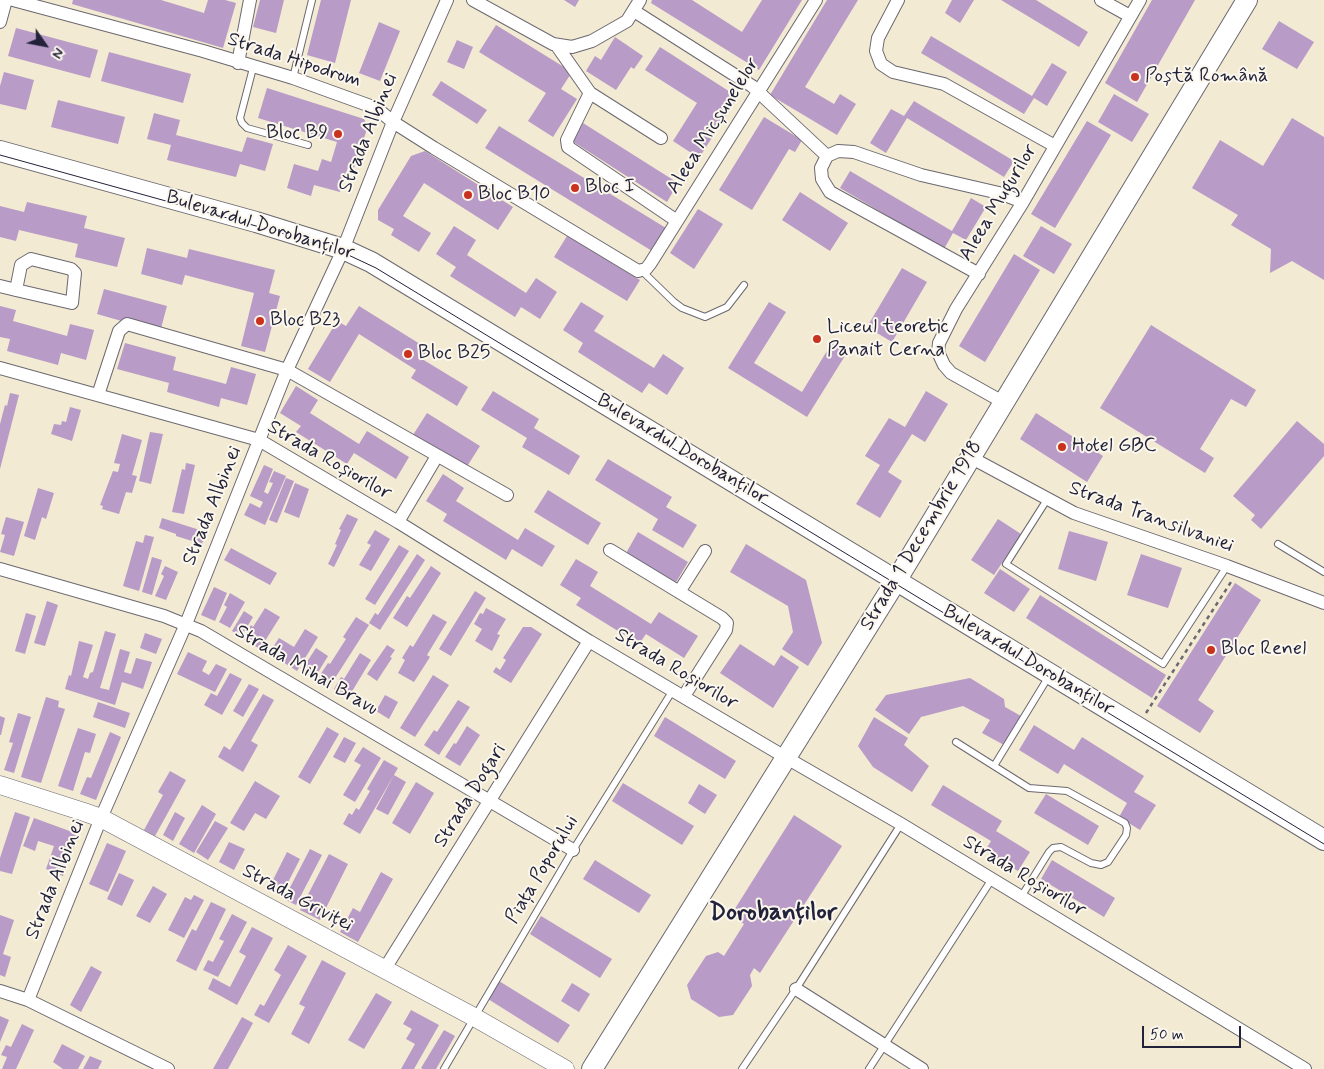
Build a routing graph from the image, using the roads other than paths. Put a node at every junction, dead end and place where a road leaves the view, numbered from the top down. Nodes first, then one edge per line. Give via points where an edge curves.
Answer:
1 (6, 0) edge
2 (13, 0) edge
3 (250, 0) edge
4 (312, 0) edge
5 (447, 0) edge
6 (473, 0) edge
7 (640, 0) edge
8 (816, 0) edge
9 (898, 0) edge
10 (1101, 0) edge
11 (1140, 0) edge
12 (1247, 0) edge
13 (54, 5) edge
14 (634, 12) junction
15 (1130, 16) junction
16 (0, 22) edge
17 (557, 46) junction
18 (238, 63) junction
19 (253, 68) junction
20 (292, 78) junction
21 (758, 91) junction
22 (590, 93) junction
23 (393, 122) junction
24 (661, 138) dead end
25 (308, 145) dead end
26 (1055, 146) junction
27 (0, 151) edge
28 (827, 156) junction
29 (1023, 202) junction
30 (677, 221) junction
31 (343, 249) junction
32 (642, 271) junction
33 (979, 274) junction
34 (744, 285) dead end
35 (0, 286) edge
36 (16, 290) junction
37 (0, 368) edge
38 (287, 370) junction
39 (98, 395) junction
40 (1003, 402) junction
41 (260, 440) junction
42 (437, 456) junction
43 (970, 457) junction
44 (507, 495) dead end
45 (1048, 498) junction
46 (398, 522) junction
47 (1278, 544) dead end
48 (610, 550) dead end
49 (705, 551) dead end
50 (1233, 568) junction
51 (0, 569) edge
52 (1324, 572) edge
53 (896, 581) junction
54 (679, 592) junction
55 (1324, 603) edge
56 (186, 624) junction
57 (589, 641) junction
58 (1050, 674) junction
59 (679, 693) junction
60 (956, 742) dead end
61 (785, 757) junction
62 (994, 766) junction
63 (0, 785) edge
64 (490, 801) junction
65 (101, 818) junction
66 (901, 824) junction
67 (1324, 840) edge
68 (573, 850) junction
69 (992, 879) junction
70 (1021, 896) junction
71 (384, 970) junction
72 (796, 989) junction
73 (0, 991) edge
74 (28, 1000) junction
75 (474, 1017) junction
76 (885, 1045) junction
77 (168, 1069) edge
78 (444, 1069) edge
79 (565, 1069) edge
80 (592, 1069) edge
81 (742, 1069) edge
82 (869, 1069) edge
83 (922, 1069) edge
84 (1305, 1069) edge

1 - 16 street
2 - 13 street, Strada Hipodrom
3 - 18 street
4 - 20 lane
5 - 23 street, Strada Albinei
6 - 17 street
7 - 14 street
8 - 21 street, Aleea Micșunelelor
9 - 26 street via 878,38 876,51 881,64 893,72 944,84
10 - 15 street
11 - 15 street, Aleea Mugurilor
12 - 40 main road, Strada 1 Decembrie 1918
13 - 18 street, Strada Hipodrom
14 - 17 street via 627,21 592,41 572,47
14 - 21 street
15 - 26 street, Aleea Mugurilor
17 - 22 street
18 - 19 street, Strada Hipodrom
19 - 20 street, Strada Hipodrom
19 - 25 lane via 240,118 242,123 247,128
20 - 23 street, Strada Hipodrom via 376,108
21 - 28 street
21 - 30 street, Aleea Micșunelelor
22 - 24 street
22 - 30 street via 567,140 568,147
23 - 31 street, Strada Albinei
23 - 32 street, Strada Hipodrom via 633,269
26 - 29 street, Aleea Mugurilor
27 - 31 main road, Bulevardul Dorobanților
28 - 29 street via 838,151 854,152 921,175 999,193
28 - 33 street via 821,168 822,179 830,192
29 - 33 street, Aleea Mugurilor
30 - 32 street, Aleea Micșunelelor via 650,264
31 - 38 street, Strada Albinei
31 - 53 main road, Bulevardul Dorobanților via 371,262
32 - 34 lane via 682,308 705,317 727,307
33 - 40 street, Aleea Mugurilor via 944,331 938,352 951,373
35 - 36 street
36 - 36 street via 21,266 32,259 71,269 75,274 72,303
37 - 39 street, Strada Roșiorilor
38 - 39 street via 127,324 119,331
38 - 41 street, Strada Albinei
38 - 42 street
39 - 41 street, Strada Roșiorilor
40 - 43 main road, Strada 1 Decembrie 1918
41 - 46 street, Strada Roșiorilor
41 - 56 street, Strada Albinei
42 - 44 street
42 - 46 street
43 - 45 street, Strada Transilvaniei
43 - 53 main road, Strada 1 Decembrie 1918
45 - 50 street, Strada Transilvaniei via 1074,512
45 - 50 lane via 1006,564 1163,664
46 - 57 street, Strada Roșiorilor
47 - 52 lane
48 - 54 street
49 - 54 street
50 - 55 street, Strada Transilvaniei
51 - 56 street, Strada Mihai Bravu
53 - 58 main road, Bulevardul Dorobanților
53 - 61 main road, Strada 1 Decembrie 1918
54 - 59 street via 727,623 726,630
56 - 64 street, Strada Mihai Bravu
56 - 65 street, Strada Albinei
57 - 59 street, Strada Roșiorilor
57 - 64 street, Strada Dogari
58 - 62 lane
58 - 67 main road, Bulevardul Dorobanților
59 - 61 street, Strada Roșiorilor
59 - 68 lane, Piața Poporului
60 - 62 lane
61 - 66 street, Strada Roșiorilor
61 - 80 main road, Strada 1 Decembrie 1918
62 - 70 lane via 1029,788 1067,791 1124,823 1127,828 1126,835 1108,862 1101,864 1091,863 1061,847 1053,848
63 - 65 main road, Strada Griviței
64 - 68 street, Strada Mihai Bravu
64 - 71 street, Strada Dogari
65 - 71 main road, Strada Griviței
65 - 74 street, Strada Albinei
66 - 69 street, Strada Roșiorilor
66 - 72 lane
68 - 75 lane, Piața Poporului
69 - 70 street, Strada Roșiorilor
69 - 76 lane
70 - 84 street, Strada Roșiorilor
71 - 75 main road, Strada Griviței
72 - 76 street
72 - 81 lane
73 - 74 street
74 - 77 street
75 - 78 lane, Piața Poporului
75 - 79 main road, Strada Griviței
76 - 82 lane
76 - 83 street

